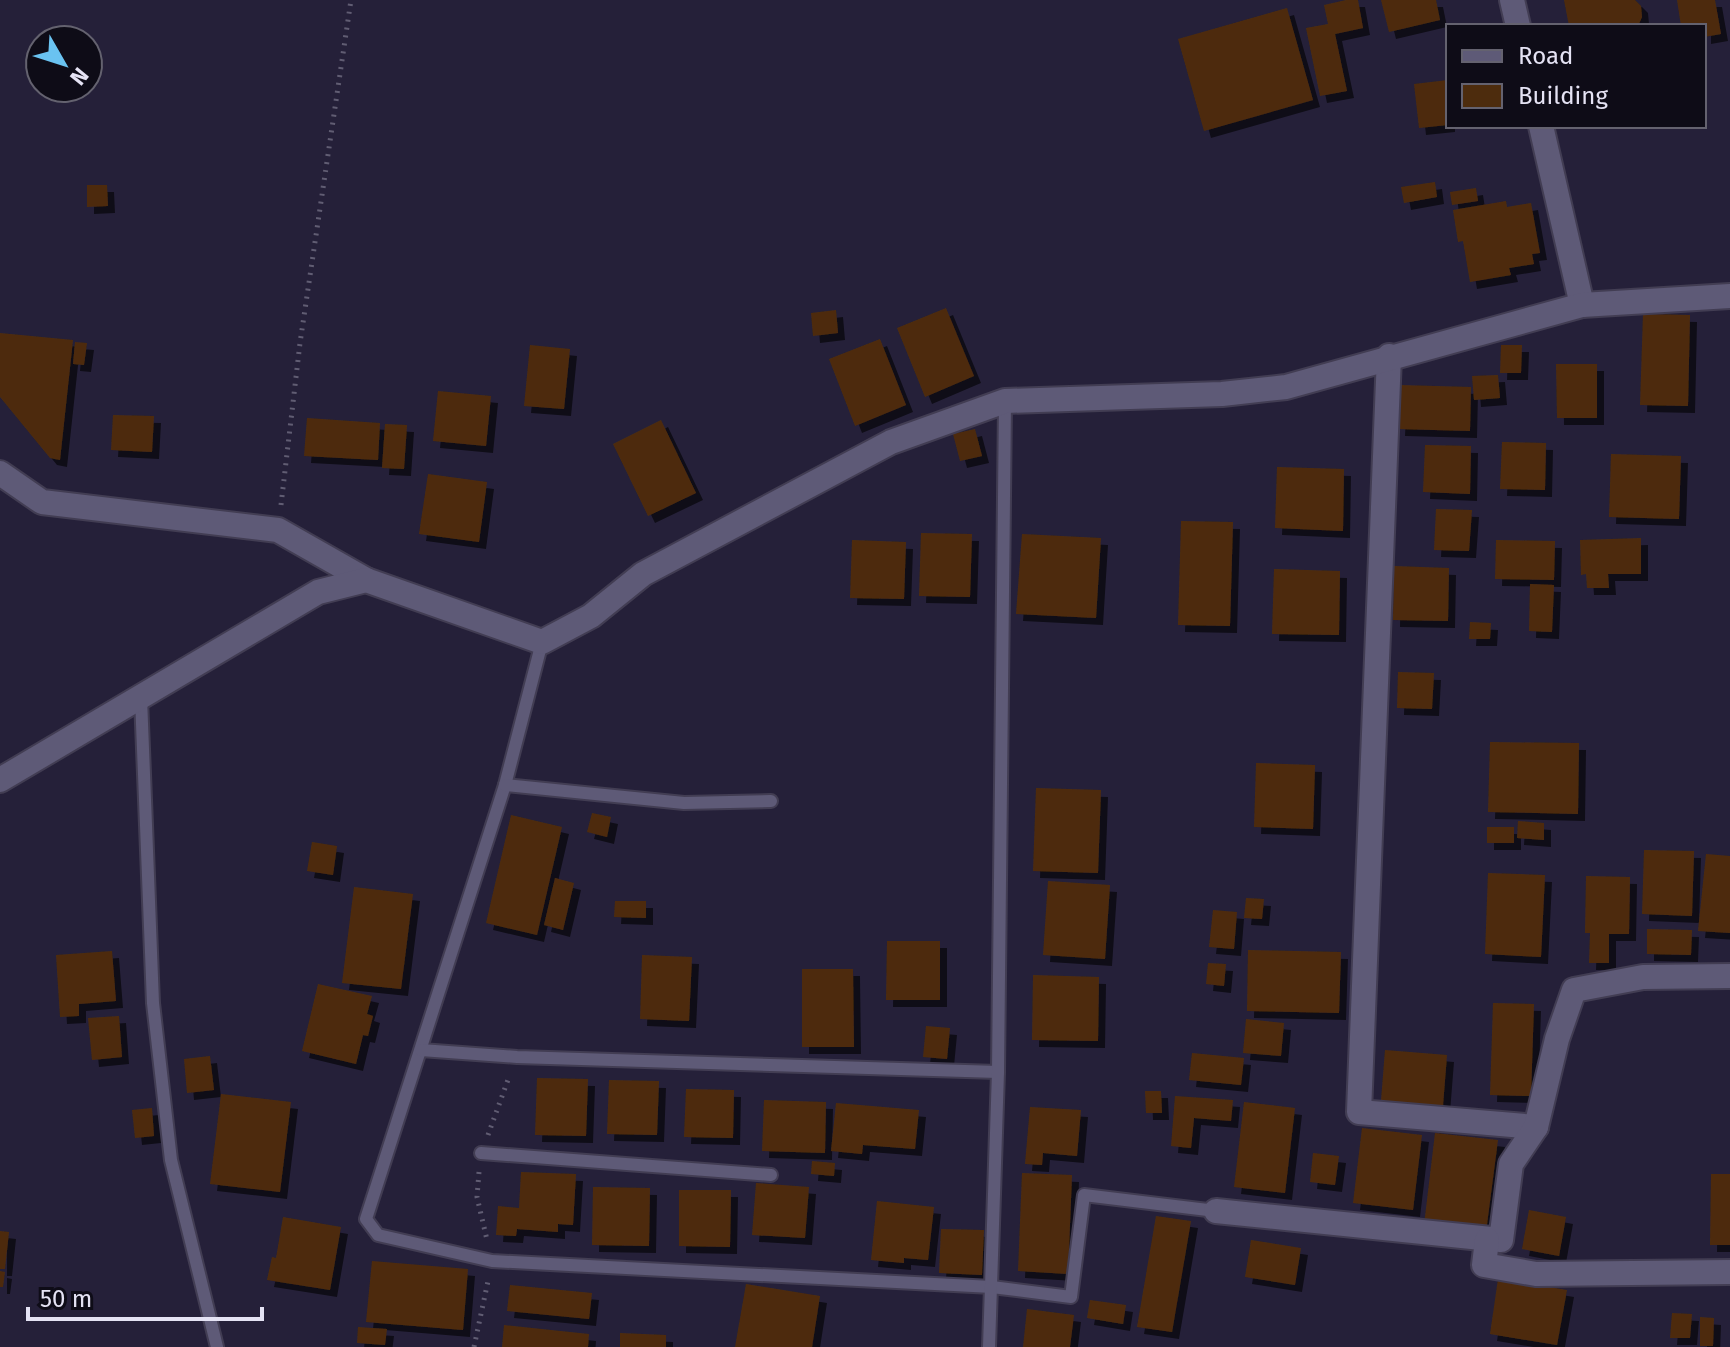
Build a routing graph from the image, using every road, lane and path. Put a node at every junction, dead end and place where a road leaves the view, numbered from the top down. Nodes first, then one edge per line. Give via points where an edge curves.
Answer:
1 (351, 0) edge
2 (1512, 0) edge
3 (1518, 24) edge
4 (1541, 128) edge
5 (1730, 296) edge
6 (1582, 305) junction
7 (1389, 356) junction
8 (1005, 401) junction
9 (0, 473) edge
10 (278, 530) junction
11 (366, 580) junction
12 (542, 642) junction
13 (141, 698) junction
14 (0, 780) edge
15 (505, 785) junction
16 (771, 801) dead end
17 (1730, 976) edge
18 (421, 1050) junction
19 (517, 1057) junction
20 (998, 1072) junction
21 (1536, 1127) junction
22 (481, 1153) junction
23 (771, 1175) dead end
24 (1216, 1211) joint
25 (1487, 1240) junction
26 (492, 1261) junction
27 (1730, 1272) edge
28 (992, 1287) junction
29 (217, 1347) edge
30 (474, 1347) edge
31 (989, 1347) edge

1 - 10 path
2 - 3 street
4 - 6 street
5 - 6 street
6 - 7 street
7 - 8 street via 1286,387
7 - 21 street via 1359,1112
8 - 12 street via 891,442 643,574 591,616
8 - 20 lane
9 - 10 street via 42,502
10 - 11 street
11 - 12 street
11 - 13 street via 318,592
12 - 15 lane
13 - 14 street
13 - 29 lane via 153,1003 171,1160
15 - 16 lane via 684,803
15 - 18 lane
17 - 21 street via 1643,977 1574,990
18 - 19 lane
18 - 26 lane via 366,1219 378,1235
19 - 20 lane
19 - 22 path
20 - 28 lane
21 - 25 street via 1511,1164 1501,1240
22 - 23 lane
22 - 26 path via 477,1197
24 - 25 street
24 - 28 lane via 1084,1195 1071,1297
25 - 27 street via 1484,1265 1536,1274
26 - 28 lane
26 - 30 path
28 - 31 lane

